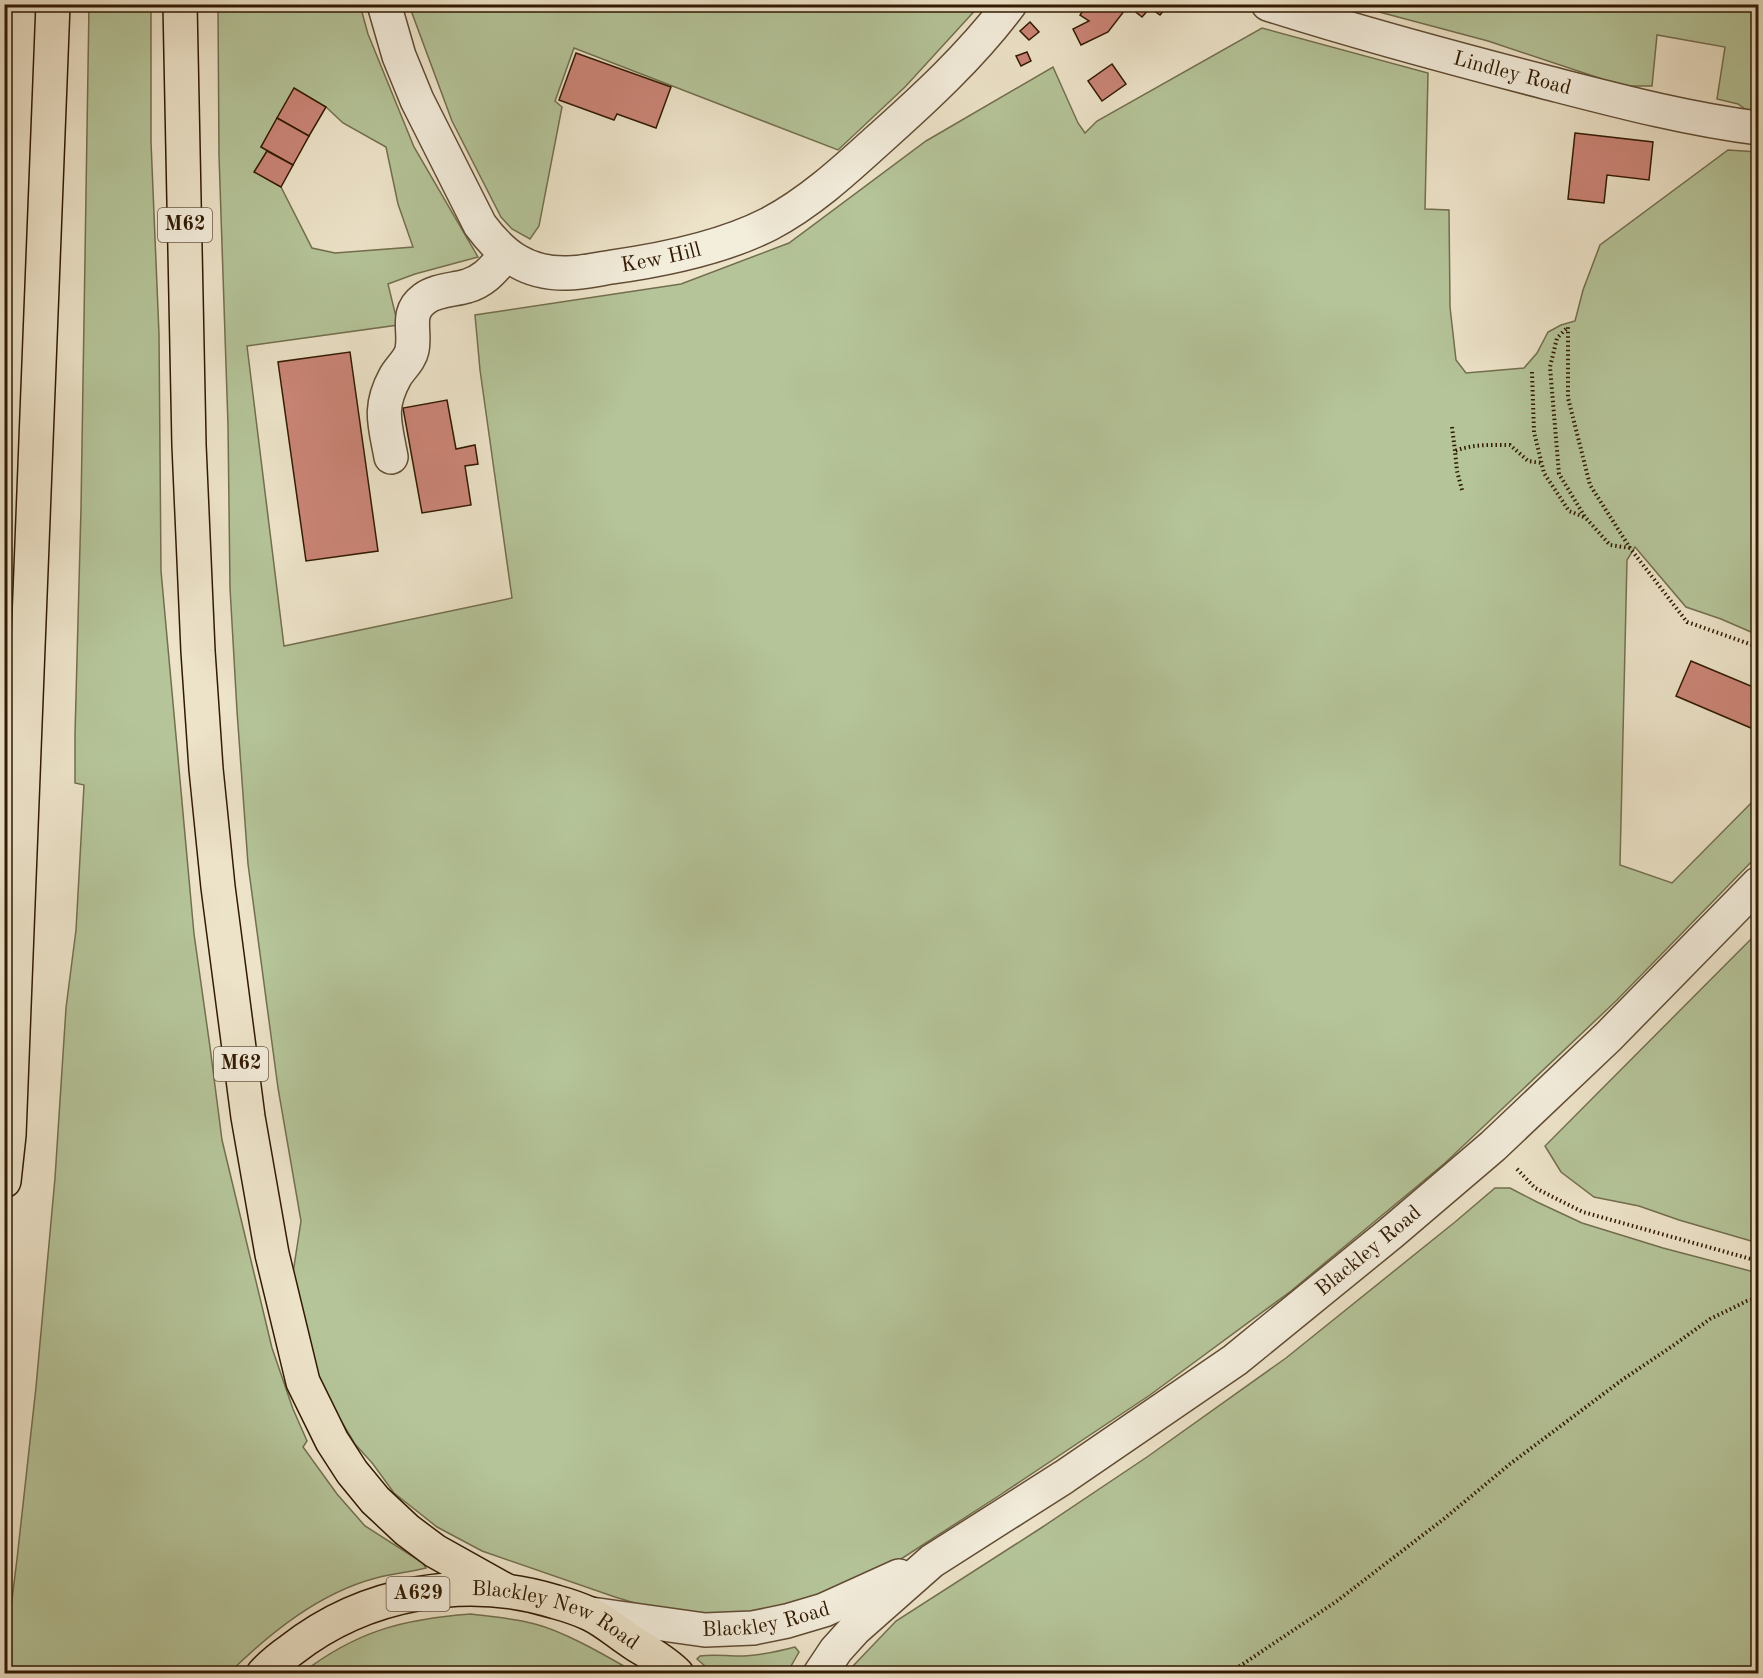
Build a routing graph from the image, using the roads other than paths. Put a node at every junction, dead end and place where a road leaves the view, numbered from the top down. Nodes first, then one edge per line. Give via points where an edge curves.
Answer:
1 (53, 4) edge
2 (180, 4) edge
3 (384, 4) edge
4 (1010, 4) edge
5 (1268, 4) edge
6 (1758, 128) edge
7 (506, 255) junction
8 (391, 457) dead end
9 (1758, 884) edge
10 (4, 1181) edge
11 (932, 1562) junction
12 (505, 1590) junction
13 (591, 1614) junction
14 (263, 1674) edge
15 (677, 1674) edge
16 (819, 1674) edge

1 - 10 highway via 11,1100
2 - 12 highway, M62 via 189,445 206,769 248,1117 272,1254 303,1382 352,1472 407,1530 435,1551
3 - 7 street, Kew Hill via 407,78 438,143 480,225
4 - 7 street, Kew Hill via 962,60 847,170 770,223 744,235 656,261 568,273 531,267
5 - 6 street, Lindley Road via 1391,41 1639,106
7 - 8 street via 487,277 470,286 425,298 415,308 411,320 412,352 386,394 383,414
9 - 11 street, Blackley Road via 1608,1037 1493,1146 1391,1233 1235,1360
11 - 13 street, Blackley Road via 824,1610 753,1628 705,1630
11 - 16 street, Blackley Road via 855,1629
12 - 13 highway, Blackley New Road / A629
12 - 14 highway, Blackley New Road / A629 via 441,1591 378,1603 320,1629
13 - 15 highway, Blackley New Road / A629

